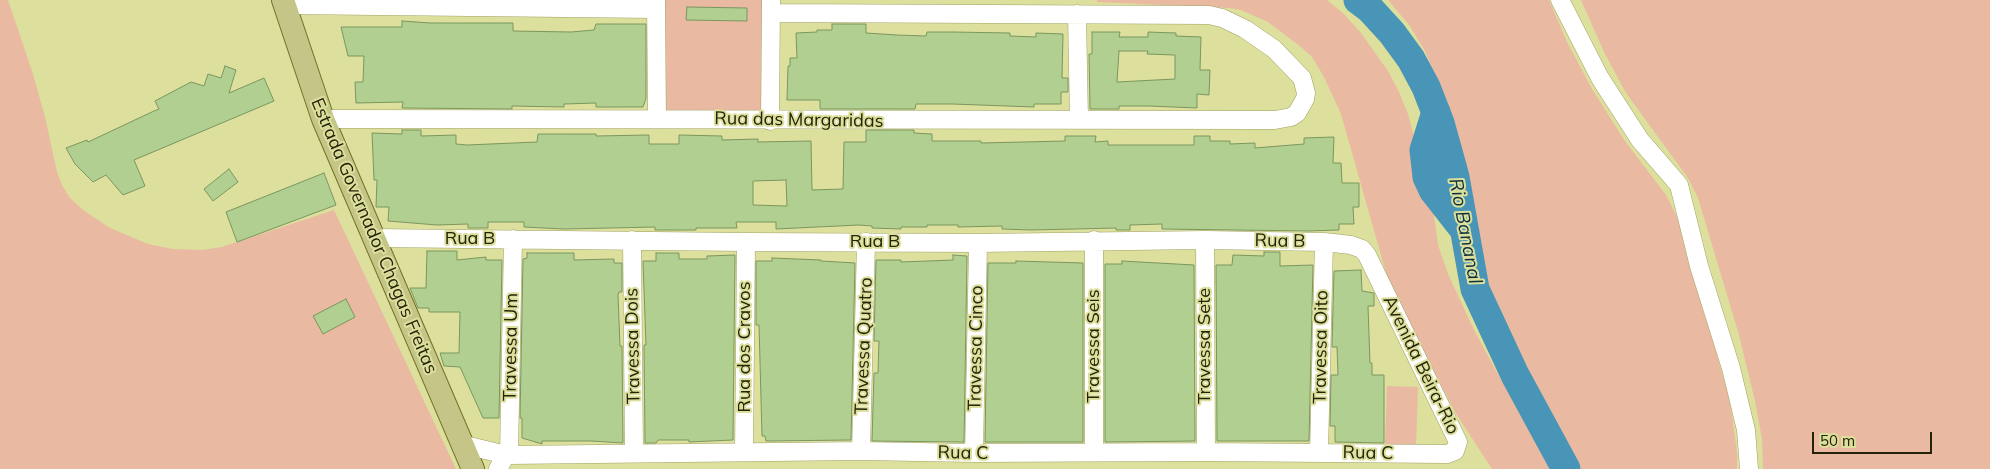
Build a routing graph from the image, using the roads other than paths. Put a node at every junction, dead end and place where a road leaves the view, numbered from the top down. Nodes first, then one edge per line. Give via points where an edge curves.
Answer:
1 (1560, 0) edge
2 (284, 3) edge
3 (656, 4) edge
4 (771, 7) edge
5 (1076, 14) junction
6 (657, 118) junction
7 (323, 119) junction
8 (770, 120) junction
9 (1079, 120) junction
10 (373, 238) junction
11 (513, 239) junction
12 (632, 240) junction
13 (1094, 240) junction
14 (1205, 240) junction
15 (746, 242) junction
16 (866, 242) junction
17 (978, 242) junction
18 (1324, 242) junction
19 (1370, 261) joint
20 (461, 444) junction
21 (861, 451) junction
22 (744, 452) junction
23 (1094, 452) junction
24 (1206, 452) junction
25 (1319, 452) junction
26 (634, 453) junction
27 (974, 453) junction
28 (1436, 454) joint
29 (504, 460) edge
30 (473, 469) edge
31 (1749, 469) edge

1 - 31 street via 1600,78 1635,132 1679,185 1731,368 1746,430
2 - 3 street
2 - 7 main road, Estrada Governador Chagas Freitas
3 - 6 street
4 - 5 street
4 - 8 street
5 - 9 street
5 - 9 street, Rua das Margaridas via 1209,15 1222,18 1274,49 1302,78 1306,93 1302,107 1291,117 1275,120
6 - 7 street, Rua das Margaridas
6 - 8 street, Rua das Margaridas
7 - 10 main road, Estrada Governador Chagas Freitas
8 - 9 street, Rua das Margaridas
10 - 11 street, Rua B
10 - 20 main road, Estrada Governador Chagas Freitas
11 - 12 street, Rua B
11 - 29 street, Travessa Um
12 - 15 street, Rua B
12 - 26 street, Travessa Dois
13 - 14 street, Rua B
13 - 17 street, Rua B
13 - 23 street, Travessa Seis
14 - 18 street, Rua B
14 - 24 street, Travessa Sete
15 - 16 street, Rua B
15 - 22 street, Rua dos Cravos
16 - 17 street, Rua B
16 - 21 street, Travessa Quatro
17 - 27 street, Travessa Cinco
18 - 19 street, Rua B via 1359,248
18 - 25 street, Travessa Oito
19 - 28 street, Avenida Beira-Rio via 1456,436 1457,446 1453,453
20 - 29 street, Rua C
20 - 30 main road, Estrada Governador Chagas Freitas
21 - 22 street, Rua C
21 - 27 street, Rua C
22 - 26 street, Rua C
23 - 24 street, Rua C
23 - 27 street, Rua C
24 - 25 street, Rua C
25 - 28 street, Rua C
26 - 29 street, Rua C

